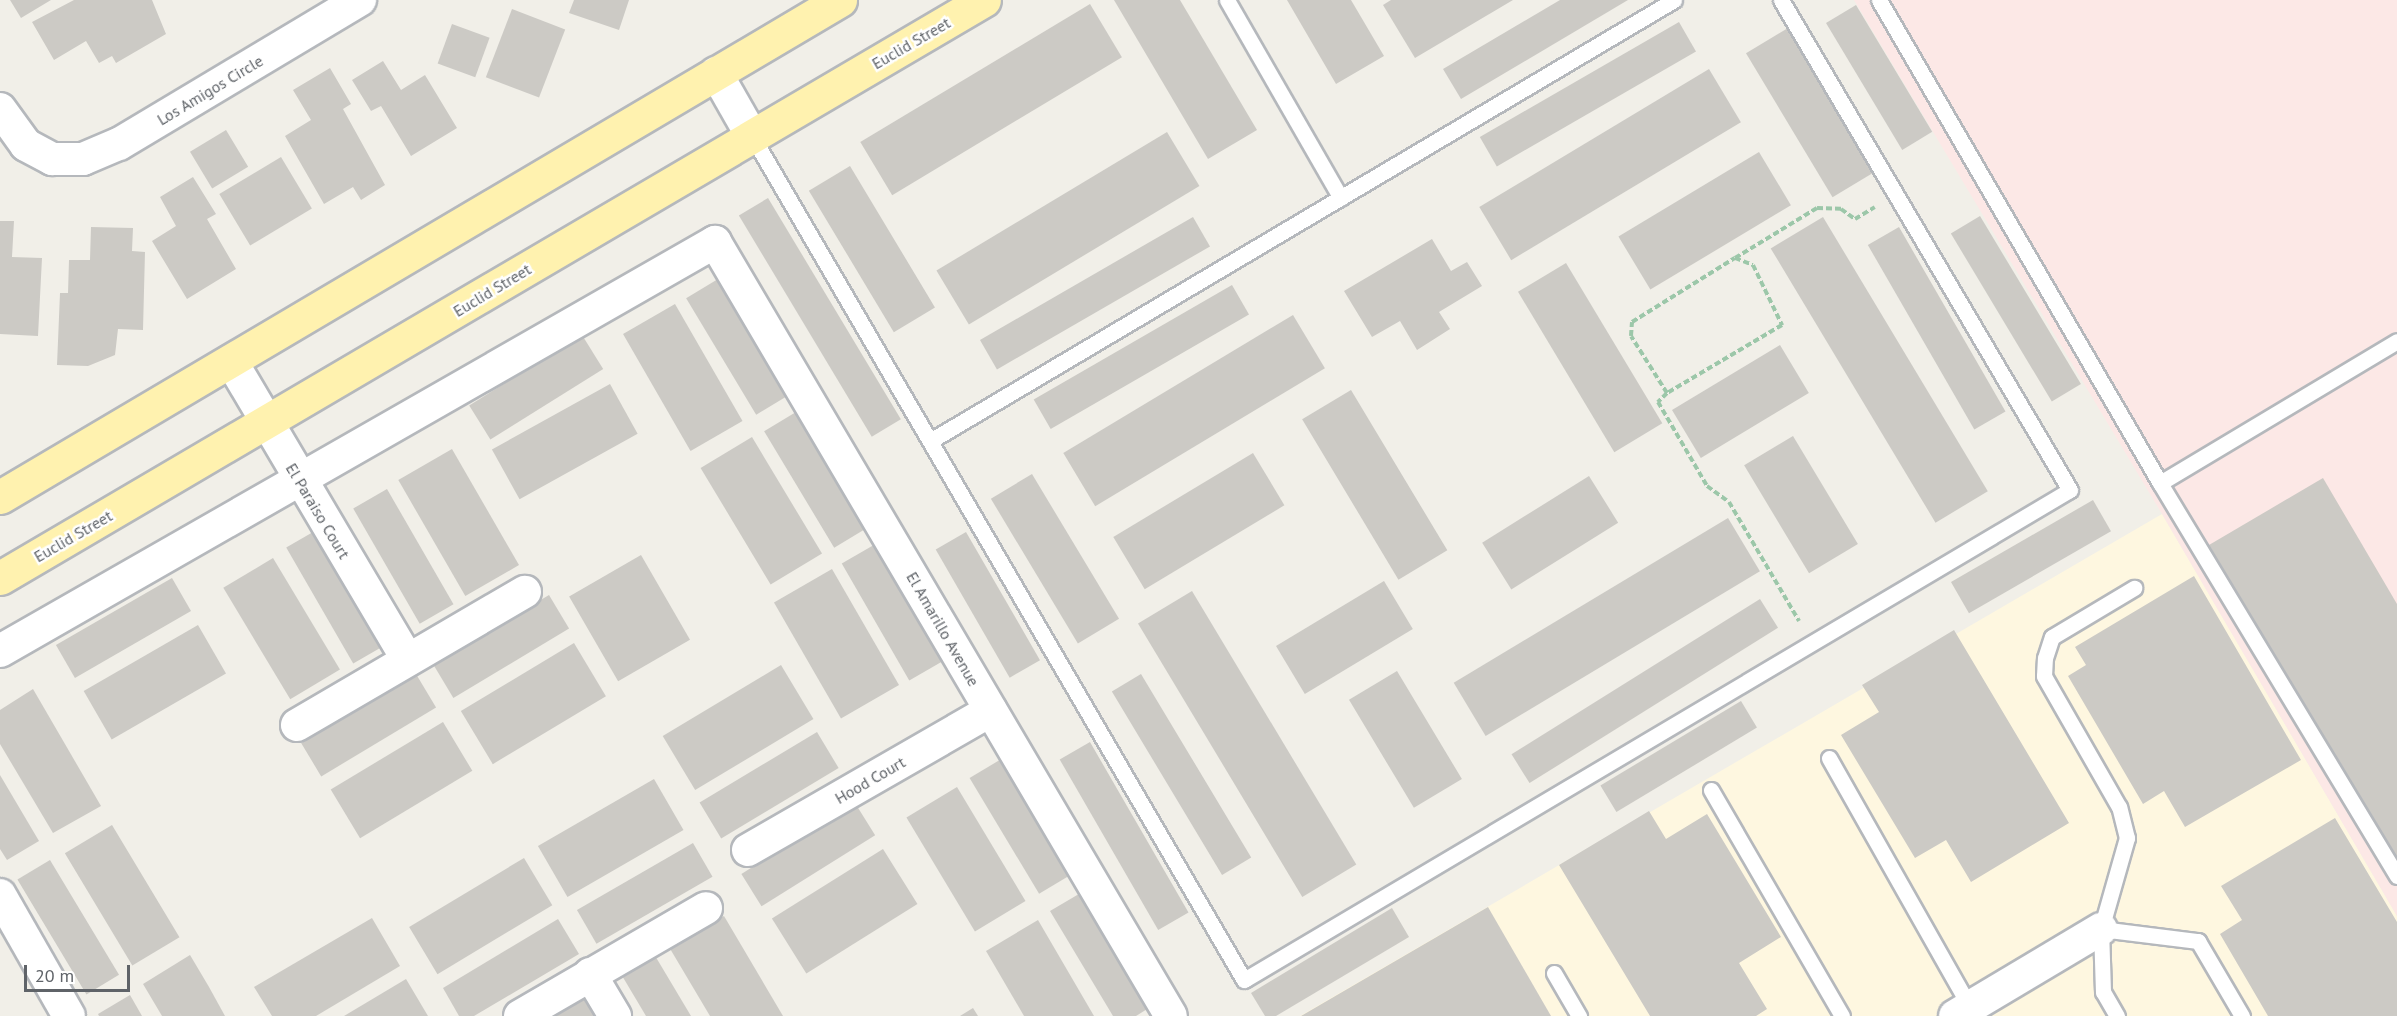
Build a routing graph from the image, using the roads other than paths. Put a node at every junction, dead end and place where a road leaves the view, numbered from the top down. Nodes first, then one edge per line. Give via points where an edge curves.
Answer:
1 (360, 0) edge
2 (840, 0) edge
3 (984, 0) edge
4 (1227, 0) edge
5 (1674, 0) edge
6 (1781, 0) edge
7 (1879, 0) edge
8 (716, 73) junction
9 (0, 109) edge
10 (752, 136) junction
11 (1341, 198) junction
12 (2397, 341) edge
13 (231, 361) junction
14 (267, 422) junction
15 (930, 441) junction
16 (299, 479) junction
17 (2160, 483) junction
18 (0, 497) edge
19 (0, 578) edge
20 (2134, 588) dead end
21 (525, 592) dead end
22 (0, 651) edge
23 (408, 660) junction
24 (991, 710) junction
25 (297, 725) dead end
26 (1829, 758) dead end
27 (1711, 790) dead end
28 (748, 850) dead end
29 (2397, 876) edge
30 (0, 895) edge
31 (706, 908) dead end
32 (2101, 929) junction
33 (1554, 973) dead end
34 (590, 974) junction
35 (1963, 1011) edge
36 (69, 1016) edge
37 (520, 1016) edge
38 (615, 1016) edge
39 (1171, 1016) edge
40 (1579, 1016) edge
41 (1842, 1016) edge
42 (2117, 1016) edge
43 (2242, 1016) edge

1 - 9 street, Los Amigos Circle via 119,144 83,159 52,159 27,145
2 - 8 main road
3 - 10 main road, Euclid Street
4 - 11 lane
5 - 11 lane
6 - 15 lane via 2070,490 1244,980
7 - 17 lane
8 - 10 street
8 - 13 main road
10 - 14 main road, Euclid Street
10 - 15 lane
11 - 15 lane
12 - 17 lane
13 - 14 street, El Paraiso Court
13 - 18 main road
14 - 16 street, El Paraiso Court
14 - 19 main road, Euclid Street
16 - 22 street
16 - 23 street, El Paraiso Court
16 - 24 street, El Amarillo Avenue via 715,242
17 - 29 lane
20 - 32 lane via 2052,637 2045,658 2044,676 2119,807 2127,838
21 - 23 street
23 - 25 street
24 - 28 street, Hood Court
24 - 39 street, El Amarillo Avenue
26 - 35 lane
27 - 41 lane
30 - 36 street
31 - 34 street
32 - 35 street
32 - 42 lane via 2103,992
32 - 43 lane via 2198,941
33 - 40 lane
34 - 37 street
34 - 38 street

